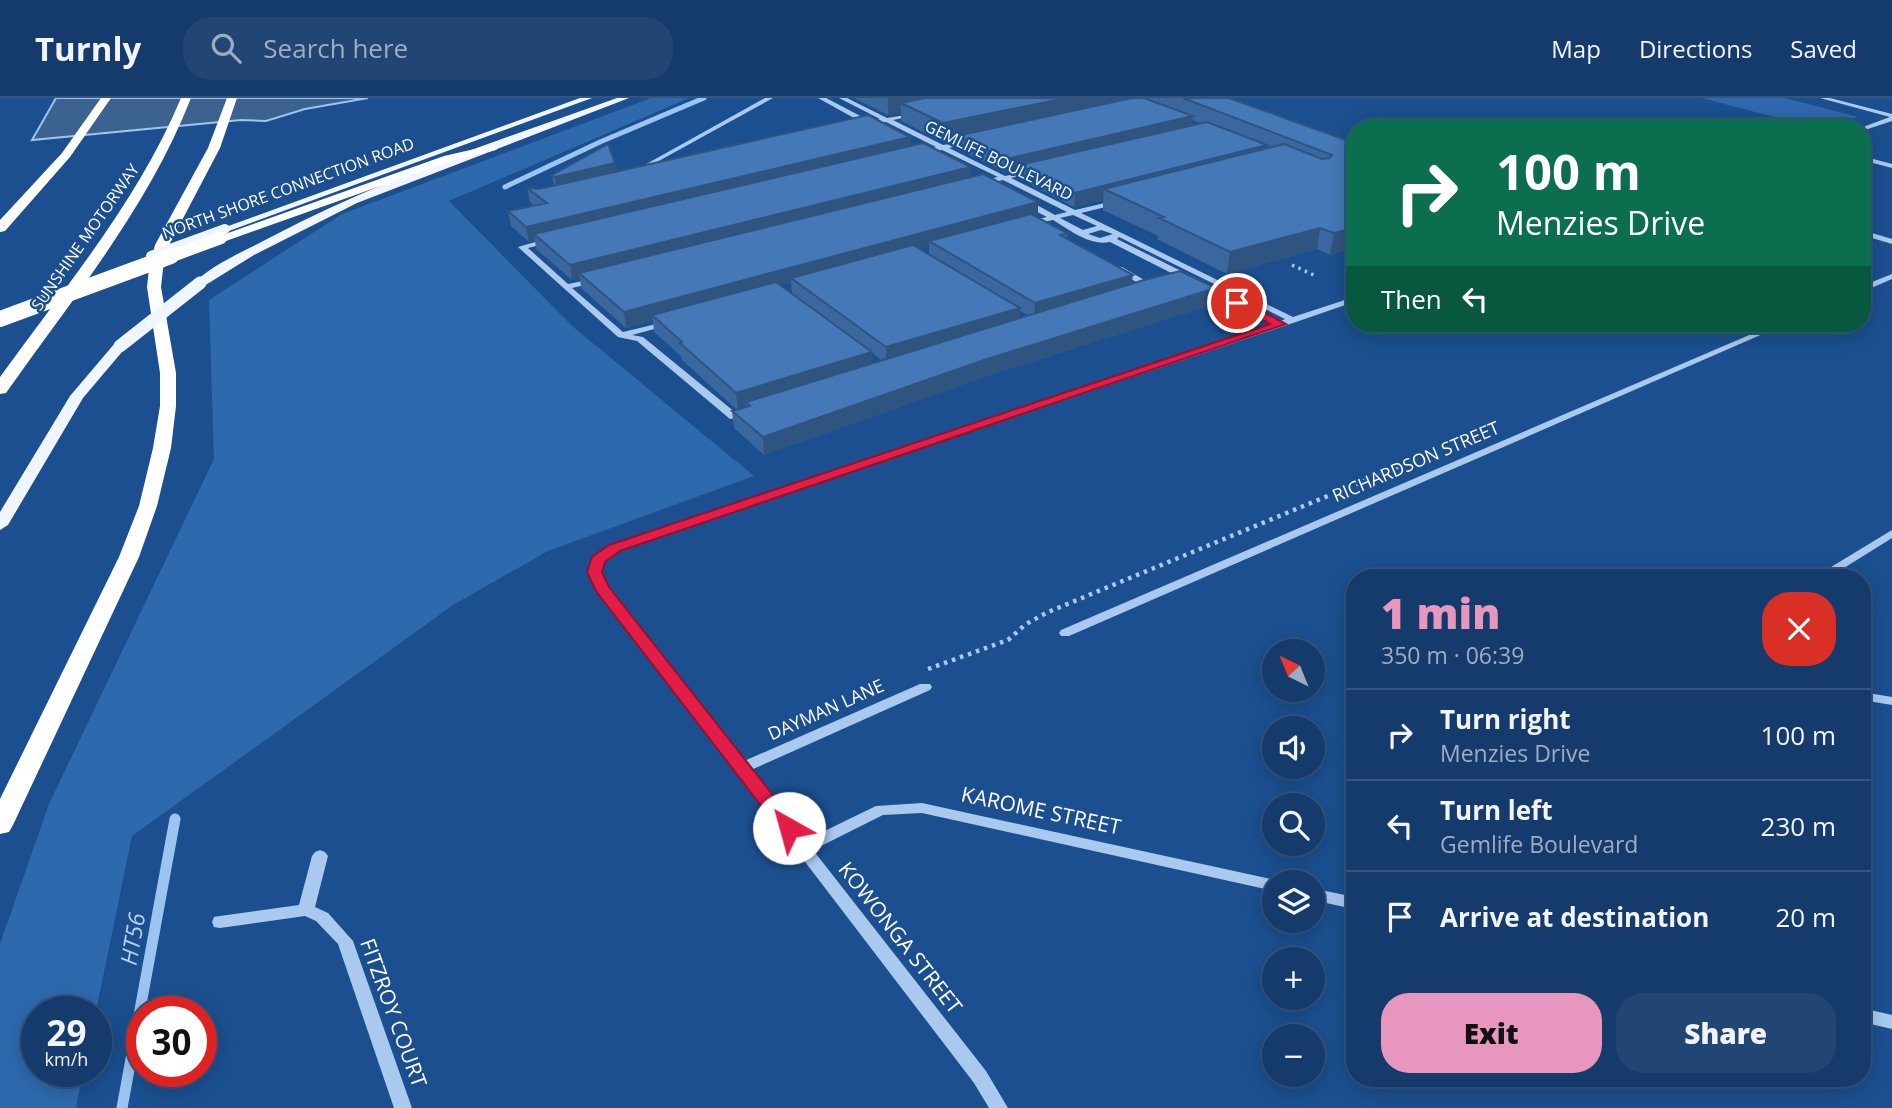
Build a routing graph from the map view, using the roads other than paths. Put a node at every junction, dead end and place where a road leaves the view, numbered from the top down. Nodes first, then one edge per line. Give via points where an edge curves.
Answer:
1 (106, 98) edge
2 (186, 98) edge
3 (232, 98) edge
4 (588, 98) edge
5 (625, 98) edge
6 (770, 98) edge
7 (821, 98) edge
8 (842, 98) edge
9 (1823, 98) edge
10 (1865, 98) edge
11 (1847, 104) junction
12 (927, 112) edge
13 (1892, 118) edge
14 (886, 120) junction
15 (870, 123) junction
16 (856, 126) edge
17 (1871, 126) edge
18 (881, 129) edge
19 (83, 130) junction
20 (979, 139) edge
21 (492, 148) junction
22 (942, 148) junction
23 (913, 150) edge
24 (926, 151) junction
25 (938, 157) edge
26 (1871, 160) edge
27 (1892, 166) edge
28 (1042, 169) edge
29 (659, 172) edge
30 (1003, 178) junction
31 (974, 181) edge
32 (986, 182) junction
33 (998, 188) edge
34 (1130, 198) edge
35 (1020, 199) edge
36 (0, 207) edge
37 (1073, 212) junction
38 (1054, 217) junction
39 (1032, 223) junction
40 (1019, 227) edge
41 (0, 228) edge
42 (1106, 228) junction
43 (1045, 230) edge
44 (223, 234) junction
45 (1084, 234) junction
46 (1871, 235) edge
47 (1114, 236) junction
48 (563, 237) edge
49 (1892, 242) edge
50 (1106, 262) edge
51 (1892, 276) edge
52 (606, 277) edge
53 (1871, 285) edge
54 (566, 288) junction
55 (1143, 292) edge
56 (1346, 302) edge
57 (0, 311) edge
58 (0, 319) edge
59 (1293, 320) junction
60 (674, 321) edge
61 (1280, 324) junction
62 (1761, 333) edge
63 (621, 335) junction
64 (0, 389) edge
65 (759, 410) edge
66 (0, 525) edge
67 (1892, 533) edge
68 (598, 560) joint
69 (1834, 569) edge
70 (1065, 633) dead end
71 (925, 687) dead end
72 (1871, 698) edge
73 (1892, 702) edge
74 (742, 768) junction
75 (0, 825) edge
76 (804, 848) junction
77 (320, 856) dead end
78 (1262, 883) edge
79 (1325, 897) edge
80 (1346, 901) edge
81 (306, 910) junction
82 (220, 922) dead end
83 (1871, 1018) edge
84 (1892, 1022) edge
85 (403, 1108) edge
86 (999, 1108) edge

1 - 19 highway
2 - 64 highway, SUNSHINE MOTORWAY via 140,193
3 - 75 highway via 214,148 162,245 156,269 154,287 168,373 168,406 148,506 129,557
4 - 44 main road, NORTH SHORE CONNECTION ROAD
5 - 21 main road, NORTH SHORE CONNECTION ROAD
6 - 29 street via 632,176
7 - 15 street
8 - 14 street, GEMLIFE BOULEVARD
9 - 11 street
10 - 11 street
11 - 13 street
12 - 14 street
13 - 17 street
14 - 15 street
14 - 22 street, GEMLIFE BOULEVARD
15 - 16 street
15 - 18 street
19 - 36 highway
19 - 41 highway
20 - 22 street
21 - 44 highway via 448,158
21 - 66 main road, NORTH SHORE CONNECTION ROAD, bridge via 315,217 200,283 120,346 78,396
22 - 24 street
22 - 30 street, GEMLIFE BOULEVARD
23 - 24 street
24 - 25 street, GEMLIFE BOULEVARD
26 - 27 street
28 - 30 street
30 - 32 street
30 - 37 street, GEMLIFE BOULEVARD
31 - 32 street
32 - 33 street, GEMLIFE BOULEVARD
34 - 37 street
35 - 38 street, GEMLIFE BOULEVARD
37 - 38 street
37 - 42 street, GEMLIFE BOULEVARD
38 - 39 street
38 - 45 street, GEMLIFE BOULEVARD
39 - 40 street
39 - 43 street
42 - 45 street
42 - 47 street, GEMLIFE BOULEVARD
44 - 57 main road, NORTH SHORE CONNECTION ROAD, bridge
44 - 58 highway, bridge
45 - 47 street, GEMLIFE BOULEVARD via 1093,239
46 - 49 street
47 - 59 street
47 - 61 street
48 - 54 street via 522,247
50 - 55 street via 1155,288
51 - 53 street
52 - 54 street
54 - 63 street
56 - 59 street
59 - 61 street
60 - 63 street
61 - 68 street via 615,548
62 - 70 street, RICHARDSON STREET
63 - 65 street via 640,339 734,417
67 - 69 street
68 - 74 street, KOWONGA STREET via 594,572 602,588
71 - 74 street, DAYMAN LANE
72 - 73 street
74 - 76 street, KOWONGA STREET
76 - 78 street, KAROME STREET via 881,810 922,808
76 - 86 street, KOWONGA STREET
77 - 81 street
79 - 80 street
81 - 82 street
81 - 85 street, FITZROY COURT via 322,917 345,941
83 - 84 street

